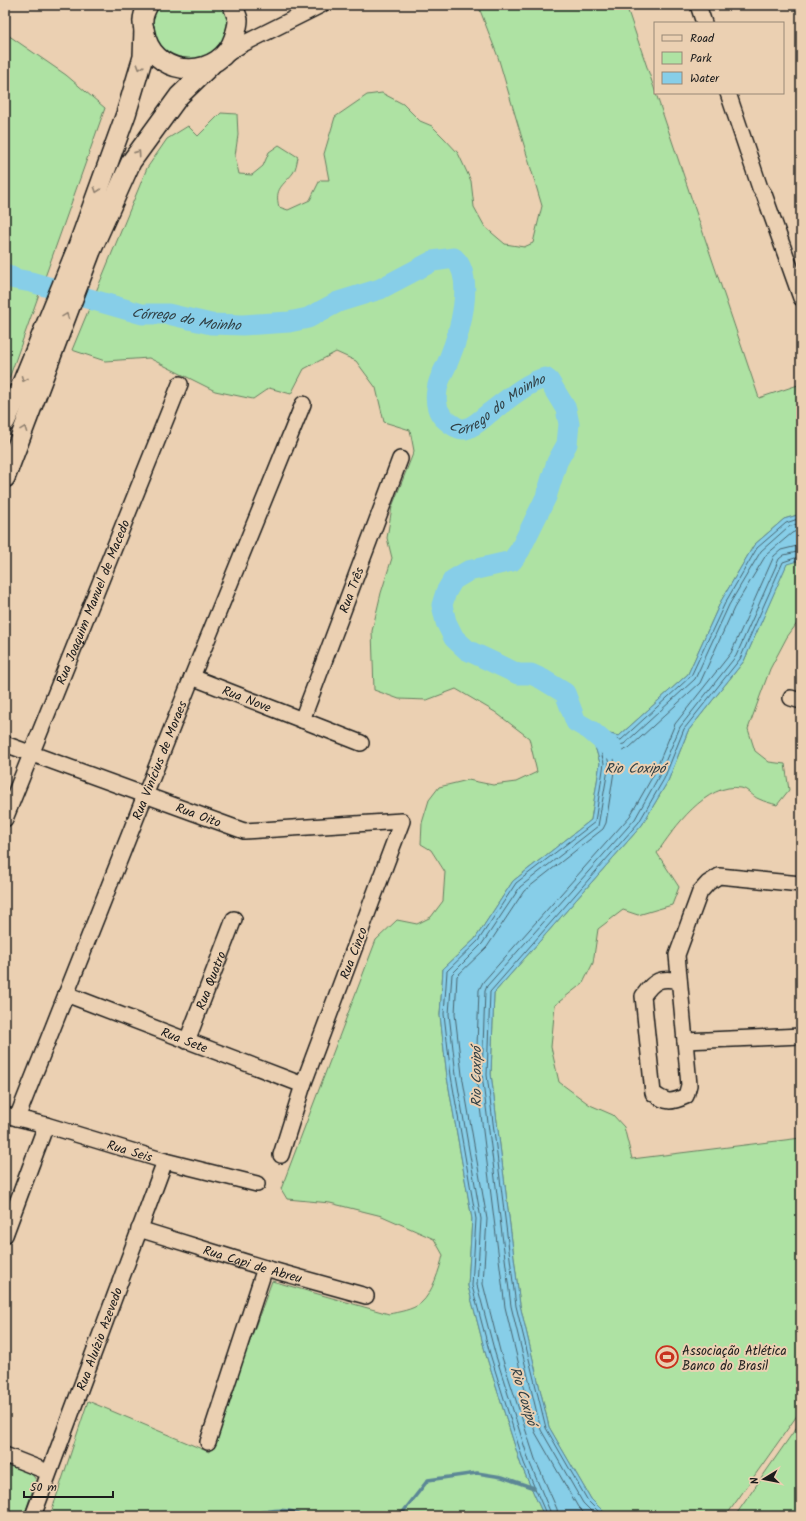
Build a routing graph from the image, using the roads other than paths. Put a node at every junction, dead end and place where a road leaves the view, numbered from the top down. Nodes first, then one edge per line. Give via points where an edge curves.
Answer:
1 (321, 5) edge
2 (698, 5) edge
3 (239, 10) edge
4 (143, 15) edge
5 (704, 22) edge
6 (260, 36) junction
7 (217, 61) junction
8 (728, 94) edge
9 (85, 248) junction
10 (801, 298) edge
11 (45, 348) junction
12 (180, 384) dead end
13 (303, 404) dead end
14 (5, 422) edge
15 (400, 459) dead end
16 (5, 478) edge
17 (192, 677) junction
18 (302, 720) junction
19 (361, 743) dead end
20 (5, 744) edge
21 (30, 754) junction
22 (145, 796) junction
23 (5, 819) edge
24 (402, 822) joint
25 (801, 884) edge
26 (234, 919) dead end
27 (679, 981) junction
28 (66, 994) junction
29 (801, 1036) edge
30 (187, 1041) junction
31 (685, 1041) junction
32 (303, 1085) junction
33 (11, 1116) edge
34 (46, 1125) junction
35 (281, 1155) dead end
36 (165, 1161) junction
37 (257, 1184) dead end
38 (139, 1230) junction
39 (5, 1235) edge
40 (265, 1268) junction
41 (366, 1296) dead end
42 (208, 1442) dead end
43 (5, 1454) edge
44 (48, 1472) junction
45 (33, 1516) edge

1 - 6 street
2 - 5 street
3 - 6 street via 245,27
3 - 7 main road via 232,45
4 - 7 main road via 148,43 156,55 168,64 182,69 197,69
4 -> 9 main road via 143,57
6 - 7 street
9 -> 7 main road via 131,162 179,96
8 - 10 street
9 - 11 main road
11 -> 14 main road
16 -> 11 main road
12 - 21 street, Rua Joaquim Manuel de Macedo
13 - 17 street, Rua Vinícius de Moraes
15 - 18 street, Rua Três
17 - 18 street, Rua Nove
17 - 22 street, Rua Vinícius de Moraes
18 - 19 street, Rua Nove
20 - 21 street, Rua Oito
21 - 22 street, Rua Oito
21 - 23 street, Rua Joaquim Manuel de Macedo
22 - 24 street, Rua Oito via 244,831
22 - 28 street, Rua Vinícius de Moraes
24 - 32 street, Rua Cinco
25 - 27 street via 719,876 708,883 700,892 677,955
26 - 30 street, Rua Quatro
27 - 31 street
27 - 31 street via 666,978 658,981 643,996 652,1094 663,1101 674,1102 686,1096 689,1085
28 - 30 street, Rua Sete
28 - 33 street, Rua Vinícius de Moraes
29 - 31 street
30 - 32 street, Rua Sete
32 - 35 street, Rua Cinco
33 - 34 street, Rua Seis
34 - 36 street, Rua Seis
34 - 39 street
36 - 37 street, Rua Seis
36 - 38 street, Rua Aluízio Azevedo
38 - 40 street, Rua Capi de Abreu
38 - 44 street, Rua Aluízio Azevedo
40 - 41 street, Rua Capi de Abreu
40 - 42 street
43 - 44 street
44 - 45 street, Rua Aluízio Azevedo

